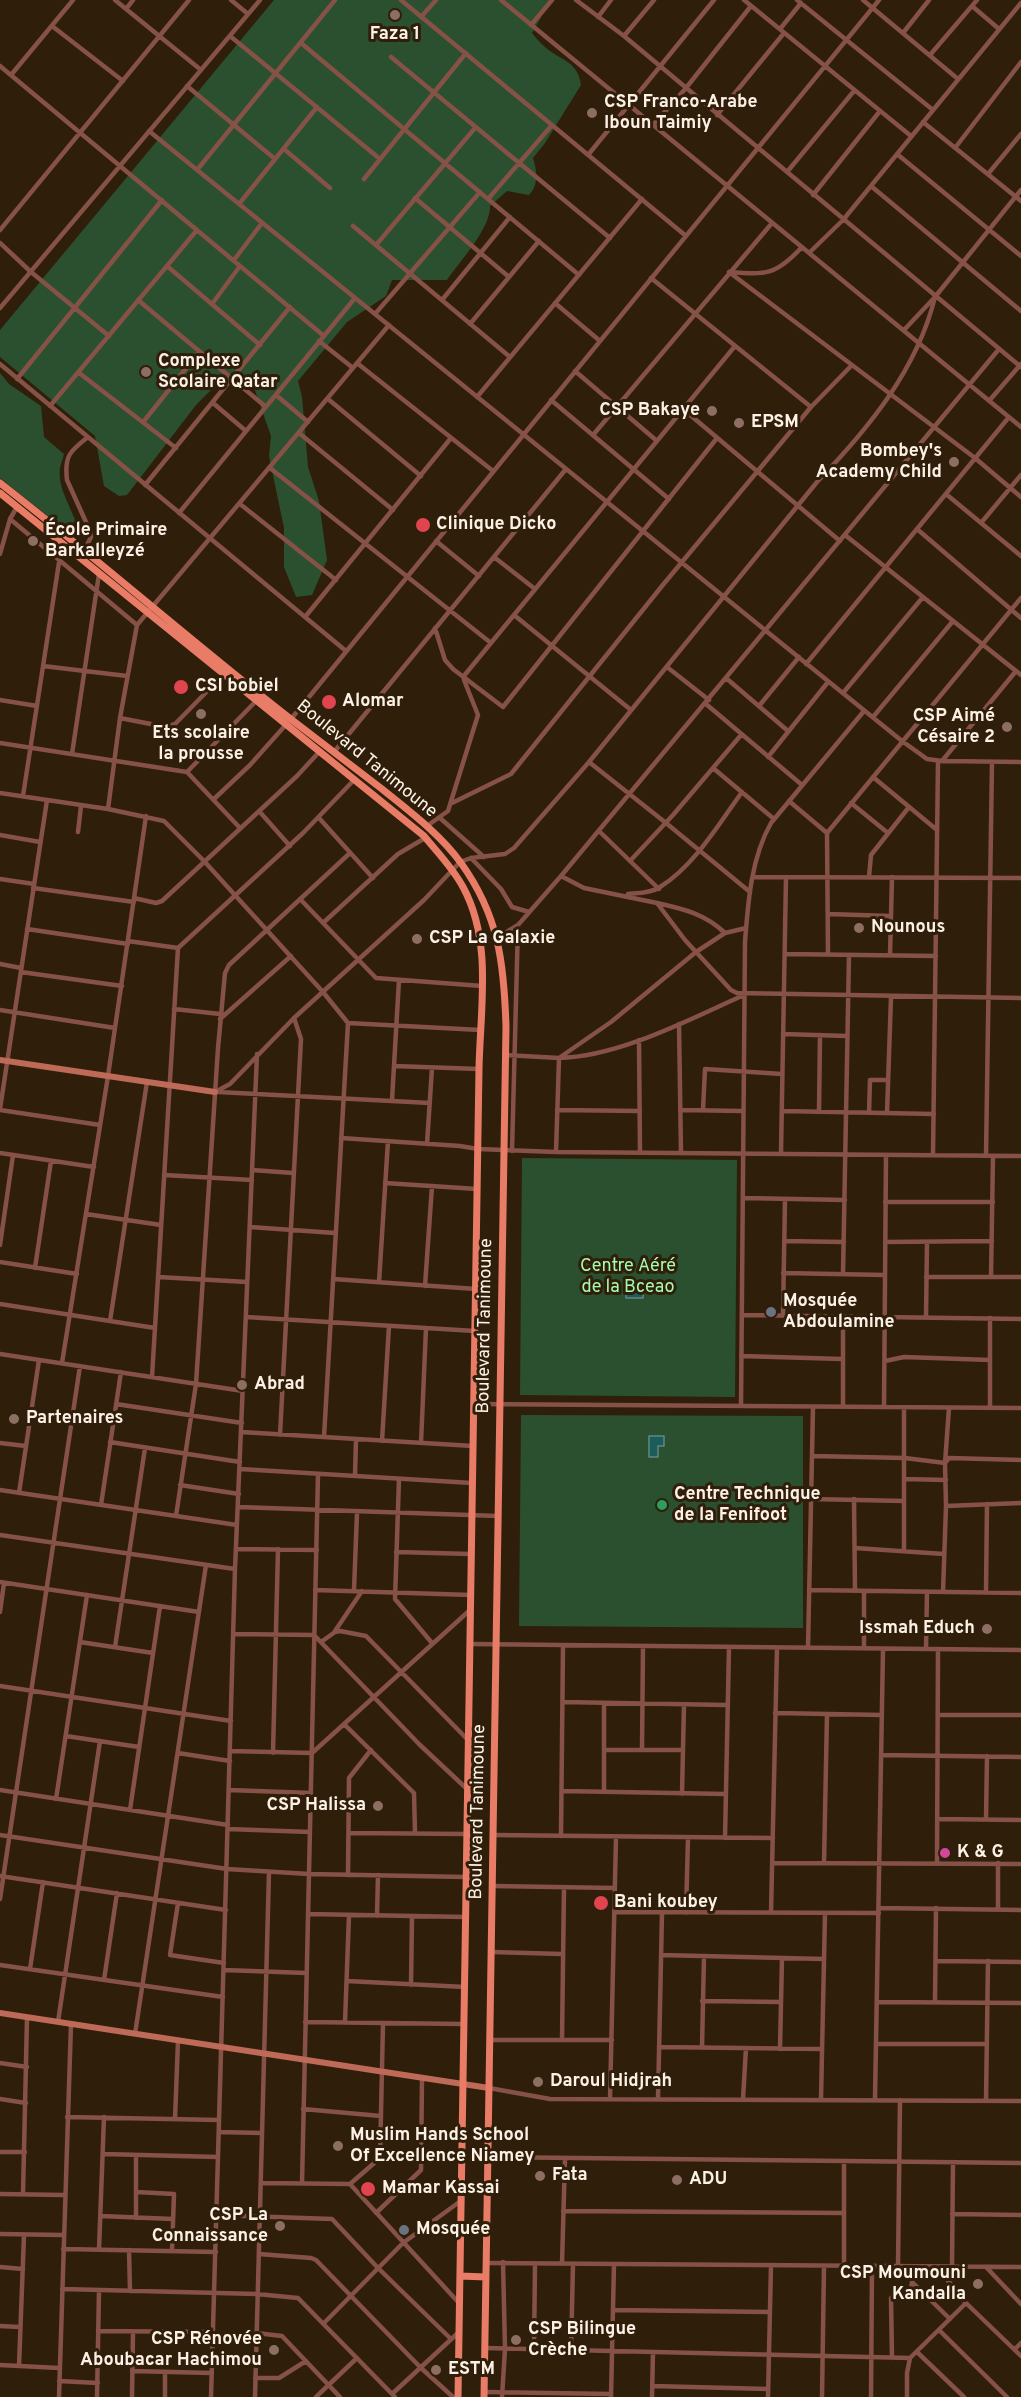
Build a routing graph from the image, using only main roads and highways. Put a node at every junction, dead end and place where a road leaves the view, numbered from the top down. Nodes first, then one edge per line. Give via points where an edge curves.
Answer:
1 (0, 483) edge
2 (0, 493) edge
3 (149, 608) junction
4 (288, 722) junction
5 (460, 2276) junction
6 (486, 2277) junction
7 (484, 2394) edge
8 (458, 2397) edge

1 - 3 main road, Boulevard Tanimoune
2 - 3 main road, Boulevard Tanimoune via 99,574
3 - 4 main road, Boulevard Tanimoune
3 - 4 main road, Boulevard Tanimoune
4 - 5 main road, Boulevard Tanimoune via 425,837 453,870 469,900 479,935 482,986
4 - 6 main road, Boulevard Tanimoune via 334,752 426,827 460,862 481,896 503,960 505,1055
5 - 6 main road
5 - 8 main road, Boulevard Tanimoune
6 - 7 main road, Boulevard Tanimoune

